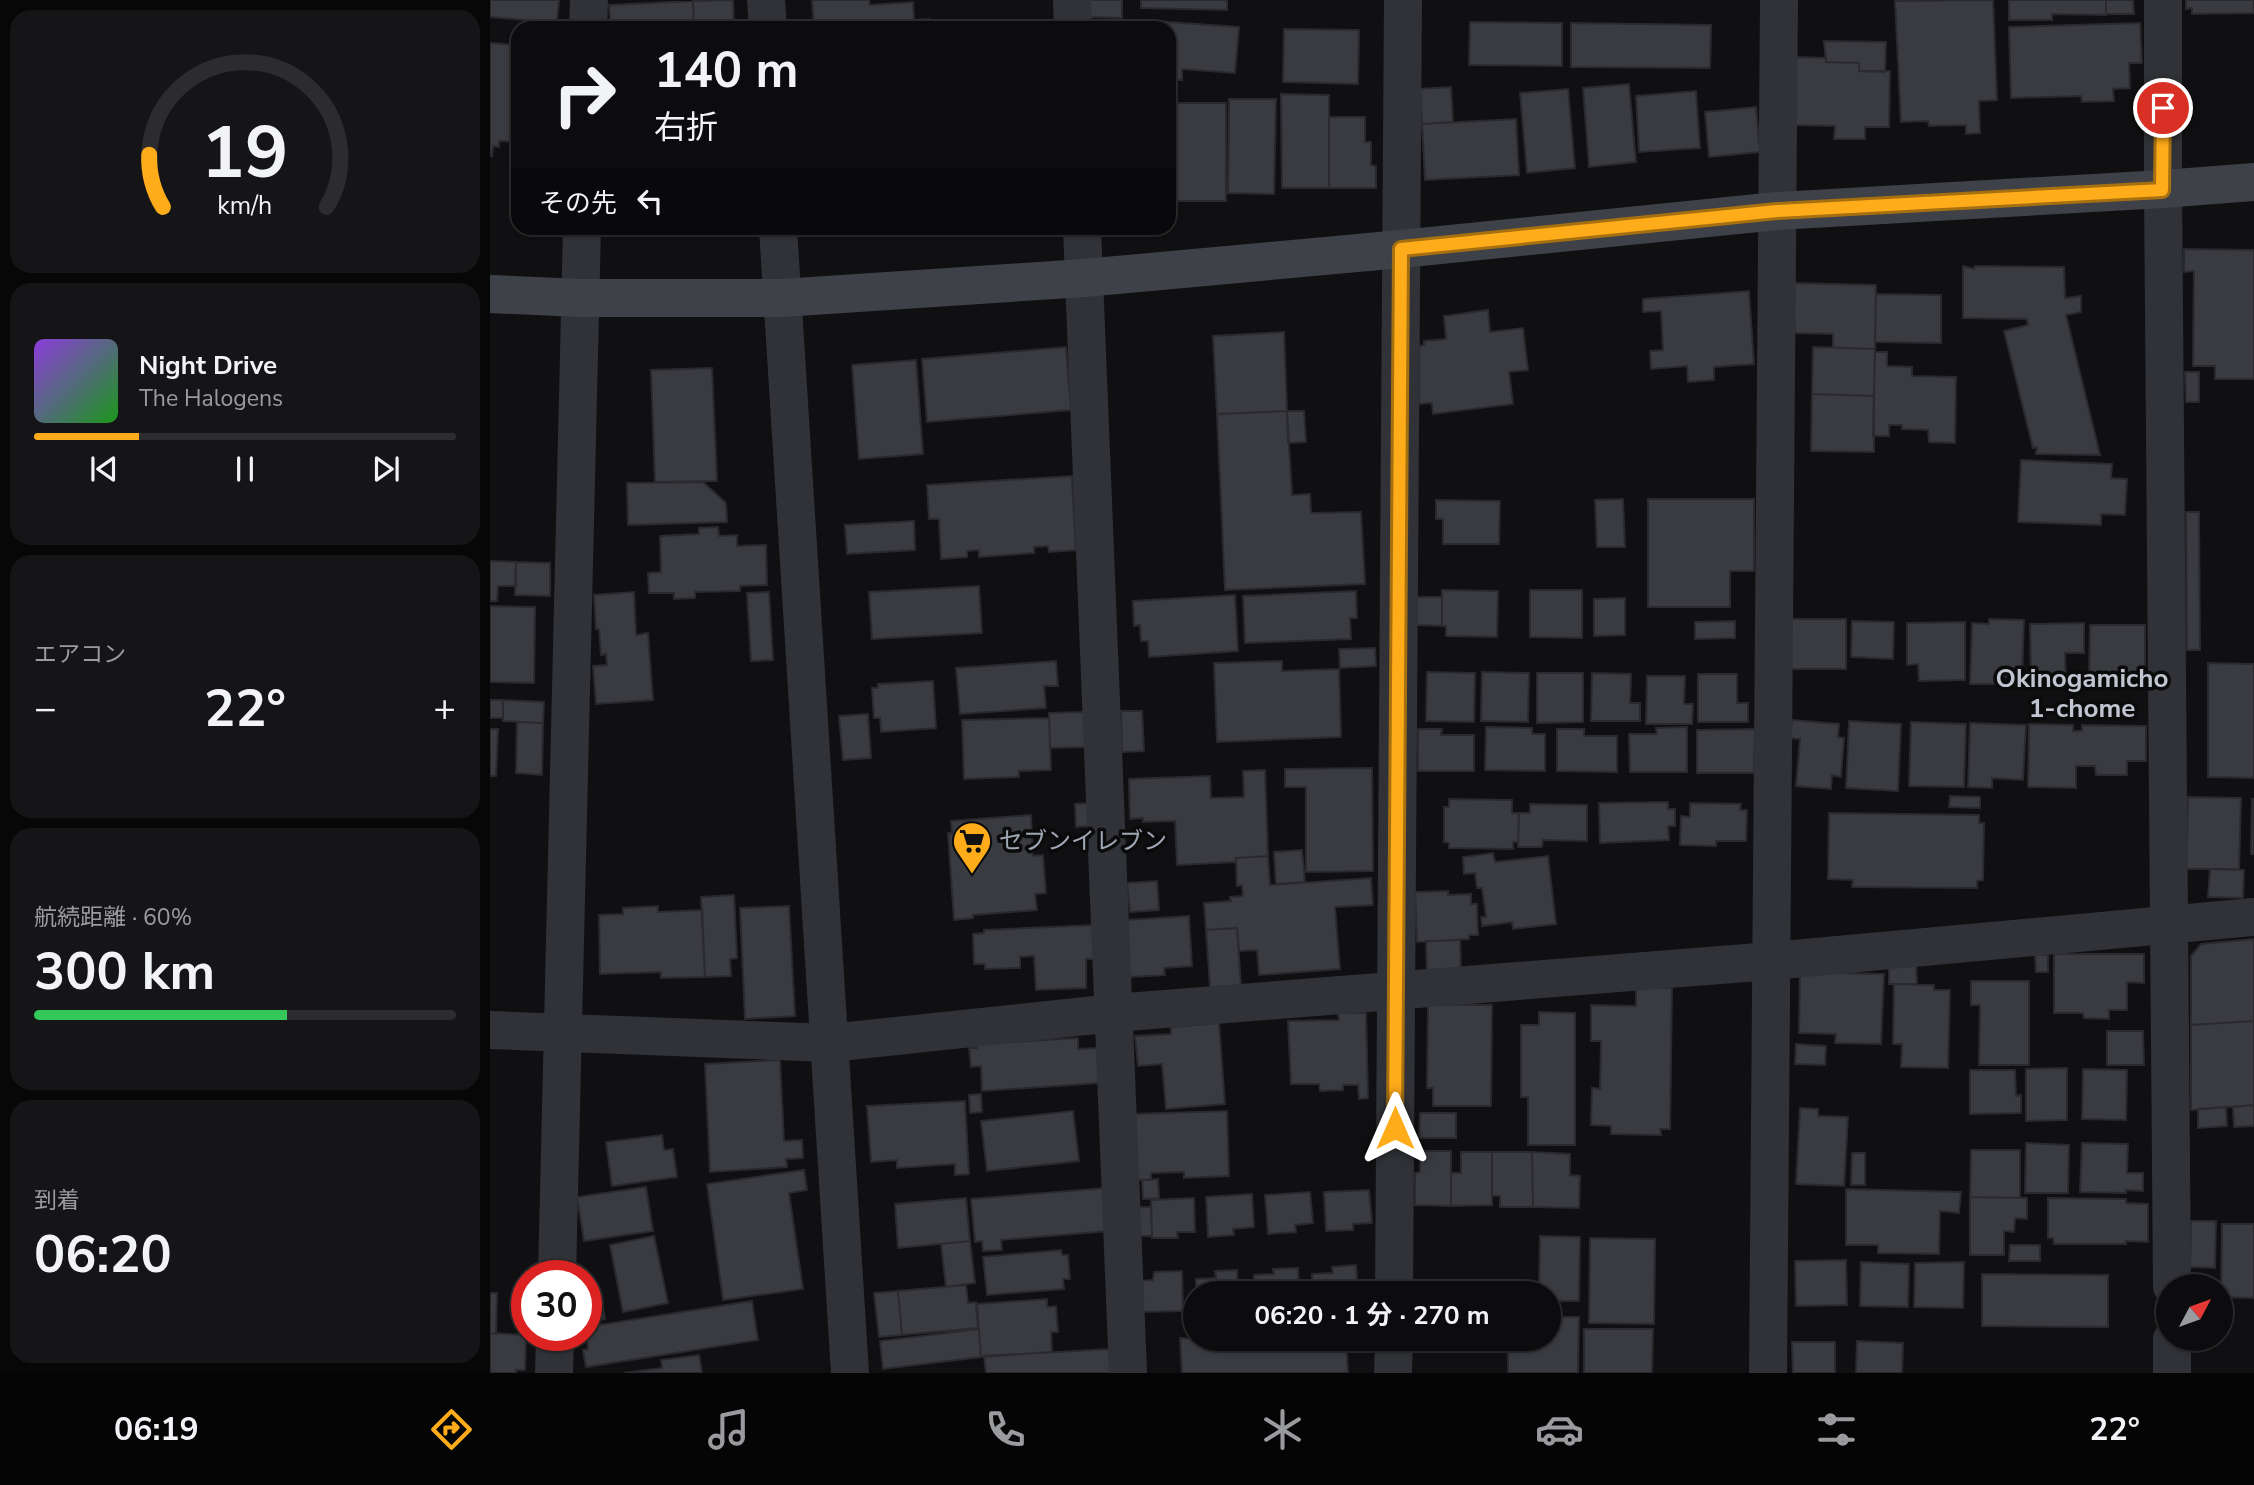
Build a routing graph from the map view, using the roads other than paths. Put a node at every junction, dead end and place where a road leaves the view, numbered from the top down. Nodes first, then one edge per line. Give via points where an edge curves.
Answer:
1 (589, 0) edge
2 (766, 0) edge
3 (1072, 0) edge
4 (1403, 0) edge
5 (1779, 0) edge
6 (2163, 0) edge
7 (588, 21) edge
8 (768, 21) edge
9 (1073, 21) edge
10 (2254, 181) edge
11 (2162, 190) junction
12 (1777, 211) junction
13 (582, 235) edge
14 (778, 235) edge
15 (1082, 235) edge
16 (1401, 249) junction
17 (1084, 278) junction
18 (490, 294) edge
19 (580, 298) junction
20 (782, 298) junction
21 (2254, 917) edge
22 (2170, 923) junction
23 (1771, 961) junction
24 (1395, 990) junction
25 (1114, 1013) junction
26 (490, 1030) edge
27 (564, 1034) junction
28 (830, 1043) junction
29 (557, 1260) edge
30 (2172, 1274) edge
31 (1394, 1281) edge
32 (555, 1351) edge
33 (1394, 1351) edge
34 (2172, 1351) edge
35 (554, 1373) edge
36 (850, 1373) edge
37 (1128, 1373) edge
38 (1394, 1373) edge
39 (1768, 1373) edge
40 (2172, 1373) edge

1 - 7 street
2 - 8 street
3 - 9 street
4 - 16 street
5 - 12 street
6 - 11 street
10 - 11 street
11 - 12 street
11 - 22 street
12 - 16 street
12 - 23 street
13 - 19 street
14 - 20 street
15 - 17 street
16 - 17 street
16 - 24 street
17 - 20 street
17 - 25 street
18 - 19 street
19 - 20 street
19 - 27 street
20 - 28 street
21 - 22 street
22 - 23 street
22 - 30 street
23 - 24 street
23 - 39 street
24 - 25 street
24 - 31 street
25 - 28 street
25 - 37 street
26 - 27 street
27 - 28 street
27 - 29 street
28 - 36 street
32 - 35 street
33 - 38 street
34 - 40 street

